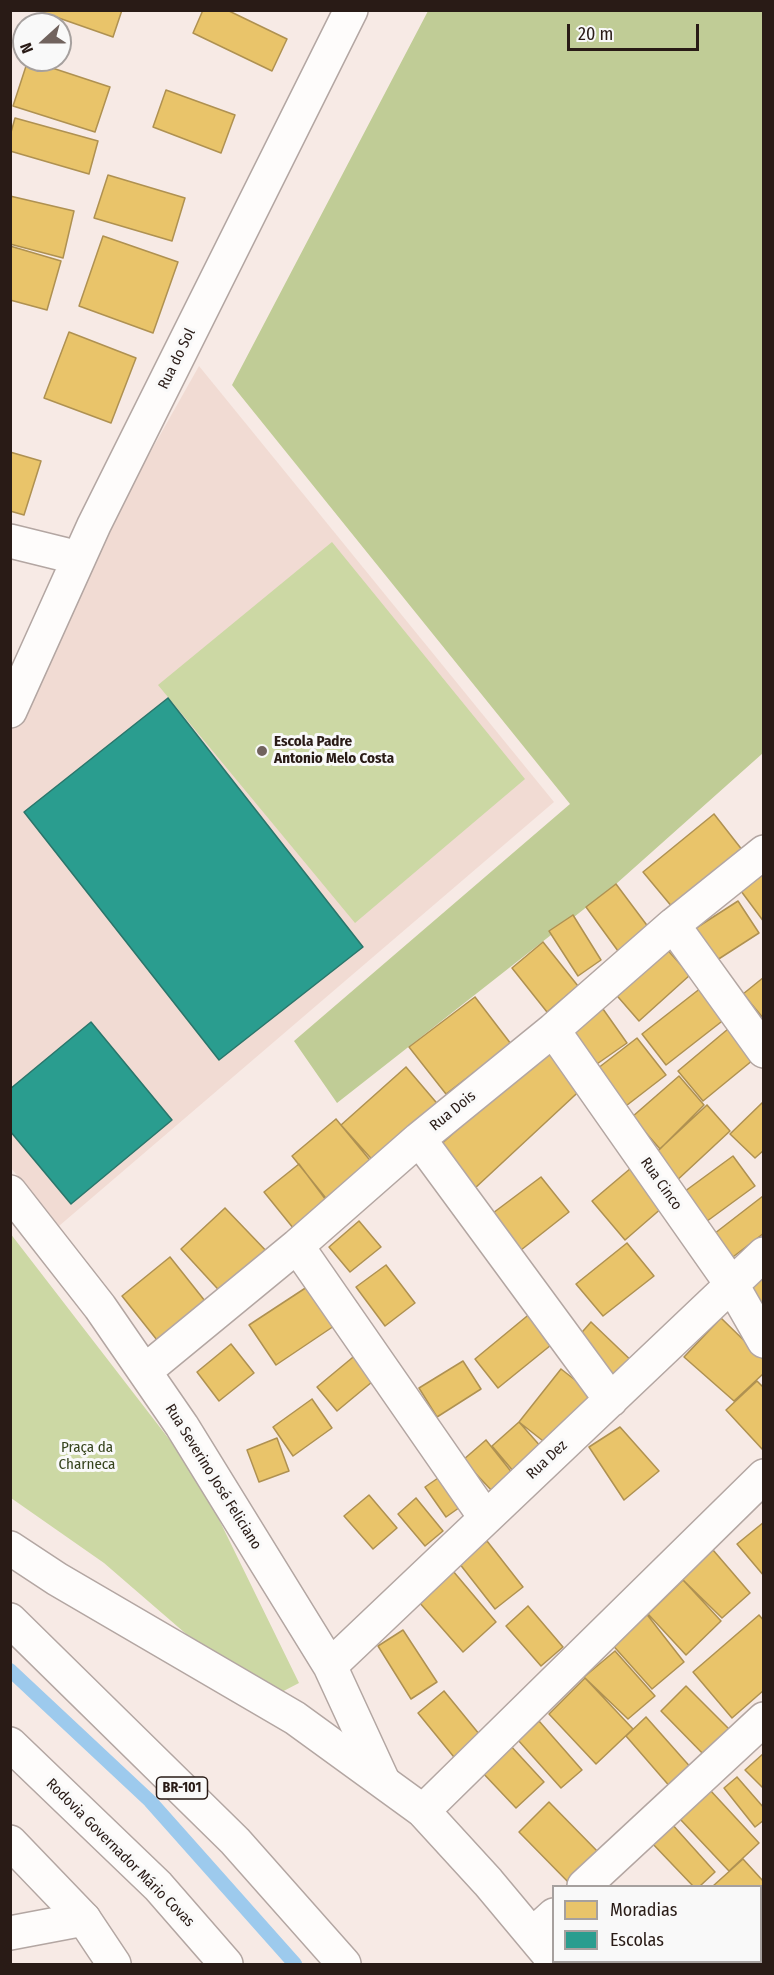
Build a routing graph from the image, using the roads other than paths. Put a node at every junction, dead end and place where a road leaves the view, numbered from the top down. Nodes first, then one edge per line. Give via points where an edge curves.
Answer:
1 (351, 10) edge
2 (10, 541) edge
3 (80, 558) junction
4 (11, 710) edge
5 (764, 852) edge
6 (673, 925) junction
7 (553, 1030) junction
8 (764, 1051) edge
9 (419, 1139) junction
10 (10, 1192) edge
11 (297, 1246) junction
12 (764, 1254) edge
13 (732, 1285) junction
14 (764, 1341) edge
15 (145, 1371) junction
16 (611, 1400) junction
17 (764, 1476) edge
18 (485, 1517) junction
19 (10, 1548) edge
20 (10, 1620) edge
21 (330, 1666) junction
22 (764, 1719) edge
23 (10, 1744) edge
24 (383, 1781) junction
25 (423, 1811) junction
26 (10, 1842) edge
27 (586, 1885) edge
28 (84, 1919) junction
29 (543, 1924) edge
30 (10, 1933) edge
31 (552, 1952) edge
32 (114, 1965) edge
33 (225, 1965) edge
34 (344, 1965) edge

1 - 3 main road, Rua do Sol
2 - 3 main road
3 - 4 main road, Rua do Sol
5 - 6 main road, Rua Dois
6 - 7 main road, Rua Dois
6 - 8 main road
7 - 9 main road, Rua Dois
7 - 13 main road, Rua Cinco
9 - 11 main road, Rua Dois
9 - 16 main road
10 - 15 main road, Rua Severino José Feliciano
11 - 15 main road, Rua Dois
11 - 18 main road
12 - 13 main road, Rua Dez
13 - 14 main road, Rua Cinco
13 - 16 main road, Rua Dez
15 - 21 main road, Rua Severino José Feliciano
16 - 18 main road, Rua Dez
17 - 25 main road
18 - 21 main road, Rua Dez
19 - 24 main road via 295,1718
20 - 34 main road, BR-101 via 235,1841
21 - 24 main road, Rua Severino José Feliciano
22 - 27 main road
23 - 33 main road, Rodovia Governador Mário Covas via 158,1886
24 - 25 main road
25 - 29 main road
26 - 28 main road
28 - 30 main road
28 - 32 main road
29 - 31 main road

